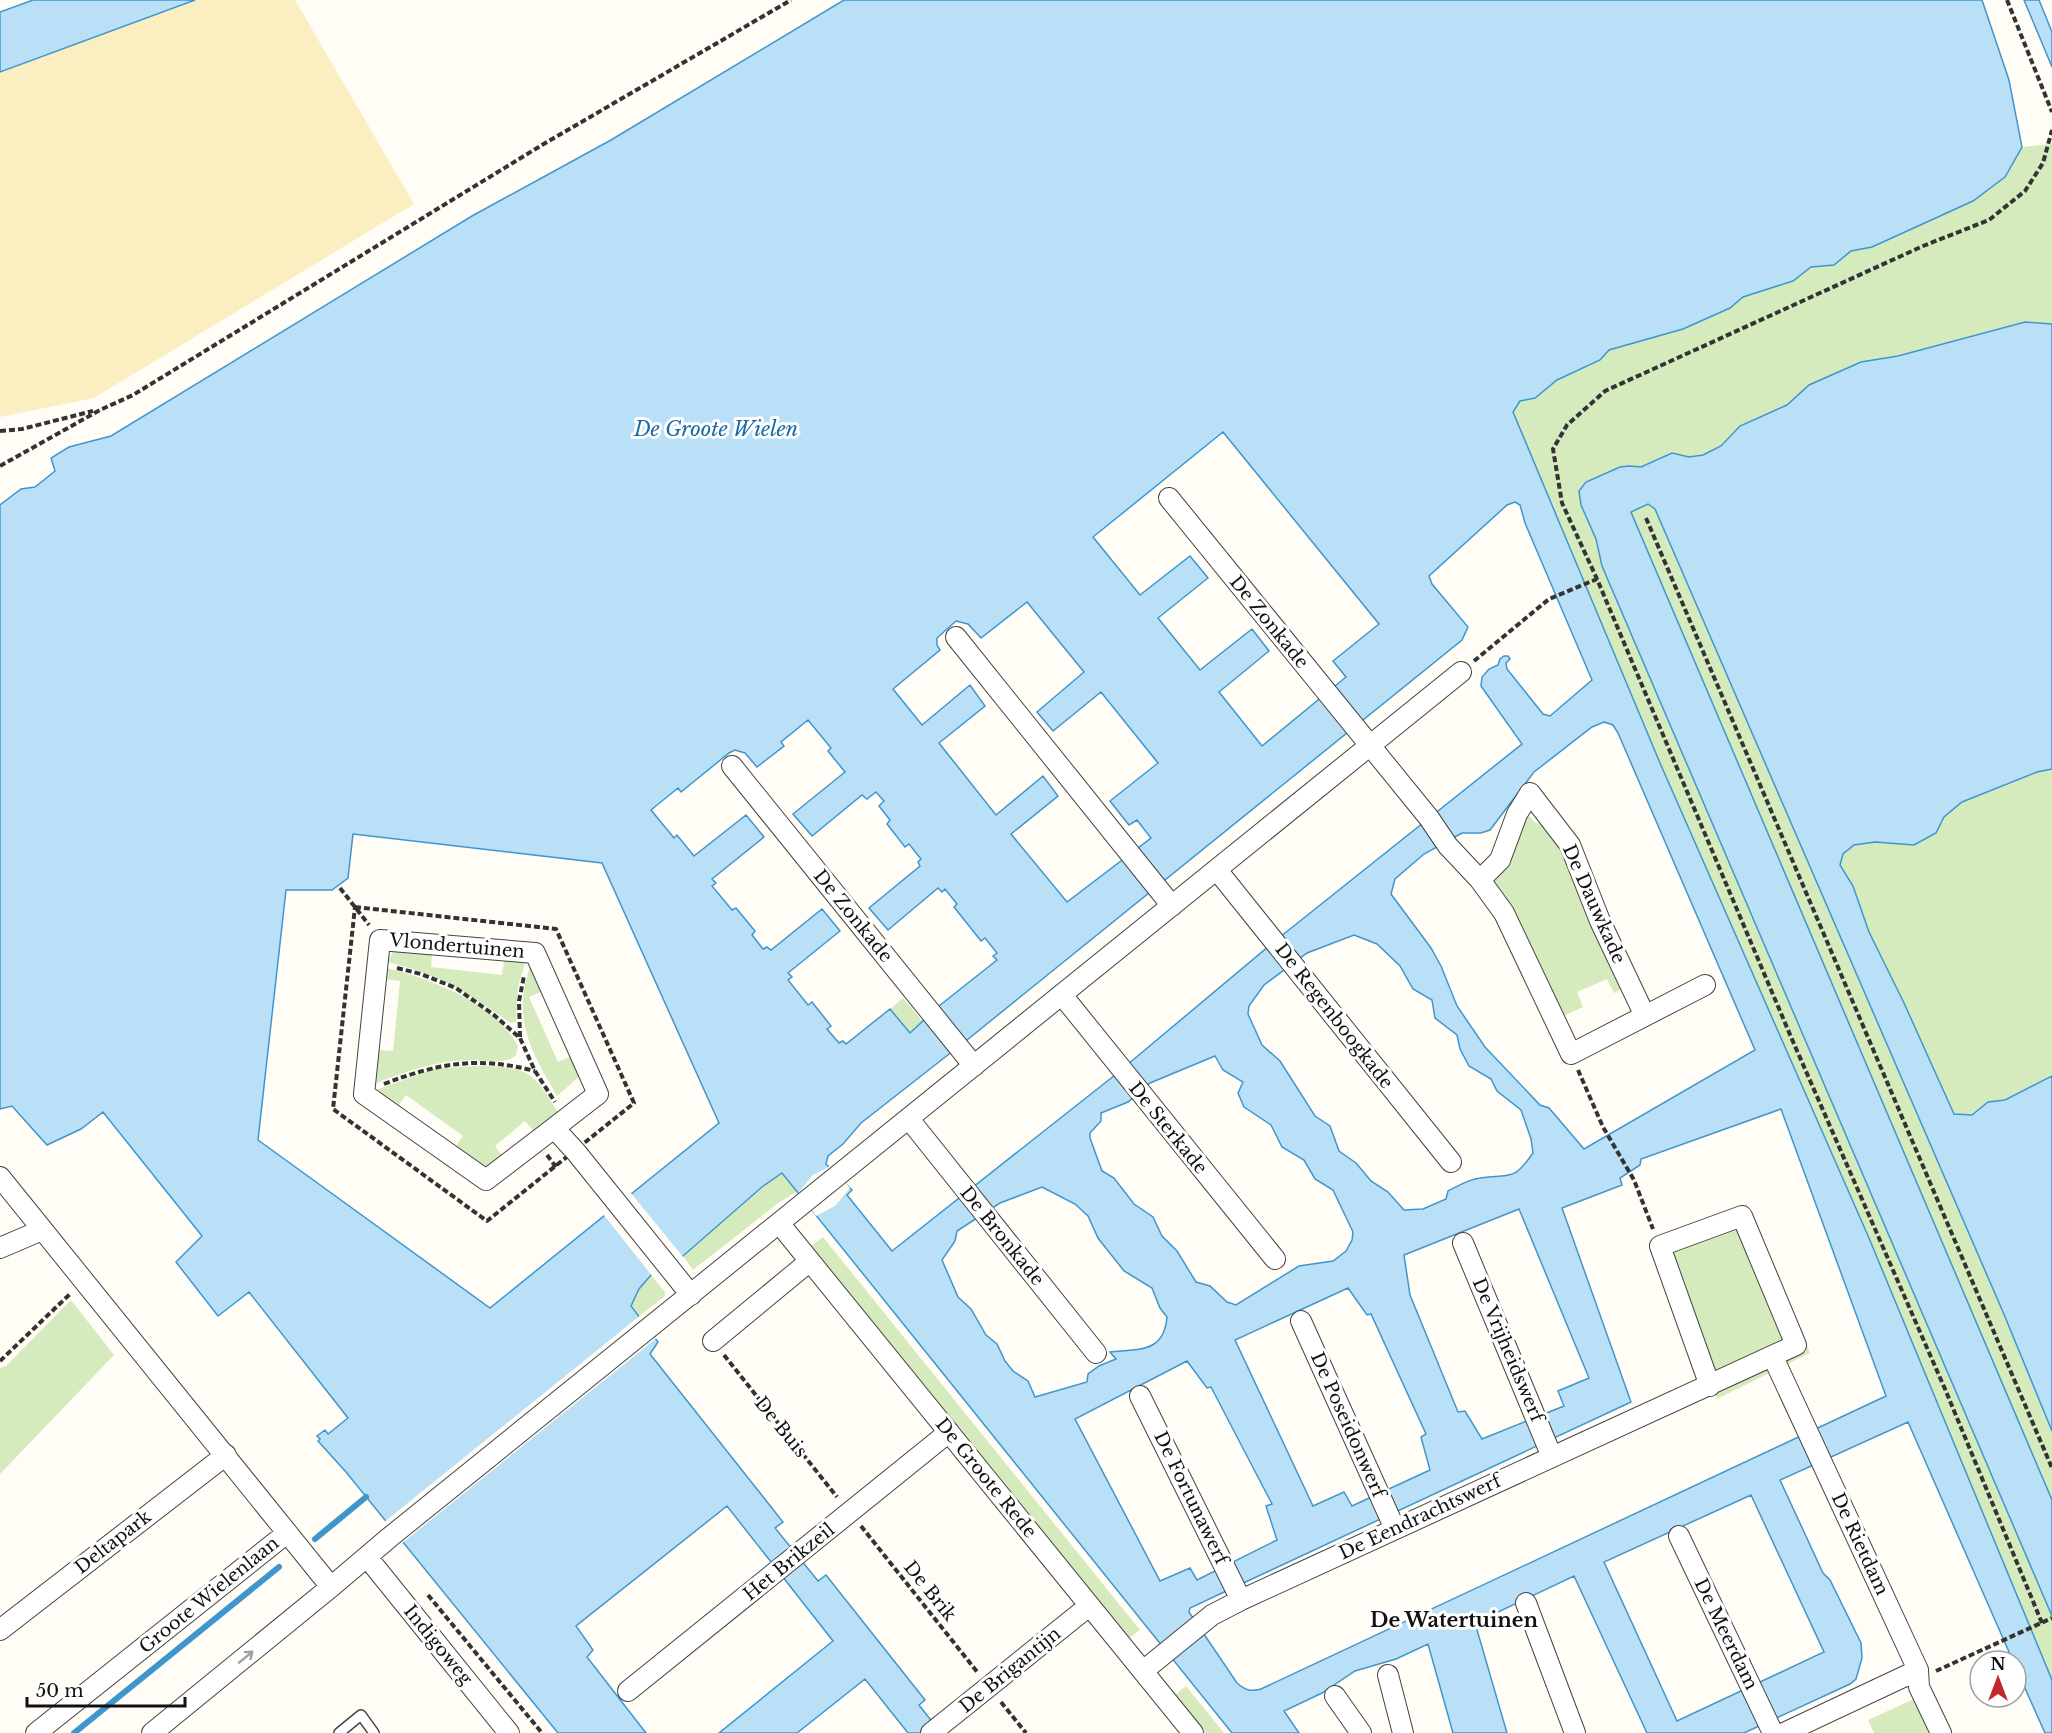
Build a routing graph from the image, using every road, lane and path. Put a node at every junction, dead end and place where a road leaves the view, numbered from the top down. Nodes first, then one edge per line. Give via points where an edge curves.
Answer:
1 (791, 0) edge
2 (2007, 0) edge
3 (2052, 112) edge
4 (2052, 130) edge
5 (100, 410) junction
6 (0, 431) edge
7 (0, 466) edge
8 (1169, 498) dead end
9 (1646, 518) dead end
10 (1595, 579) junction
11 (956, 637) dead end
12 (1461, 672) joint
13 (1364, 739) junction
14 (732, 766) dead end
15 (1217, 870) junction
16 (1480, 880) junction
17 (340, 888) dead end
18 (1168, 900) junction
19 (355, 907) junction
20 (380, 940) junction
21 (388, 966) dead end
22 (524, 974) dead end
23 (1705, 985) dead end
24 (1062, 995) junction
25 (1645, 1016) junction
26 (520, 1038) junction
27 (1571, 1054) junction
28 (970, 1061) junction
29 (536, 1071) junction
30 (375, 1087) dead end
31 (555, 1102) dead end
32 (909, 1119) junction
33 (554, 1128) junction
34 (576, 1152) junction
35 (1451, 1162) dead end
36 (0, 1177) edge
37 (779, 1223) junction
38 (42, 1230) junction
39 (1463, 1243) dead end
40 (1660, 1246) junction
41 (0, 1248) edge
42 (1275, 1259) dead end
43 (810, 1261) junction
44 (84, 1281) junction
45 (685, 1288) junction
46 (1300, 1321) dead end
47 (713, 1341) joint
48 (1096, 1353) dead end
49 (1773, 1356) junction
50 (0, 1361) edge
51 (1710, 1386) junction
52 (1140, 1396) dead end
53 (949, 1432) junction
54 (1550, 1452) junction
55 (226, 1455) junction
56 (2052, 1468) edge
57 (849, 1512) junction
58 (1393, 1525) junction
59 (287, 1533) junction
60 (1679, 1536) dead end
61 (367, 1557) junction
62 (331, 1587) junction
63 (428, 1595) dead end
64 (1239, 1596) junction
65 (1526, 1603) dead end
66 (1089, 1606) junction
67 (2052, 1618) edge
68 (2042, 1623) junction
69 (0, 1630) edge
70 (1143, 1671) junction
71 (1919, 1674) junction
72 (1388, 1675) dead end
73 (989, 1687) junction
74 (628, 1691) dead end
75 (1335, 1696) dead end
76 (936, 1729) edge
77 (505, 1731) edge
78 (1775, 1731) edge
79 (36, 1733) edge
80 (152, 1733) edge
81 (339, 1733) edge
82 (374, 1733) edge
83 (542, 1733) edge
84 (1026, 1733) edge
85 (1192, 1733) edge
86 (1361, 1733) edge
87 (1403, 1733) edge
88 (1575, 1733) edge
89 (1941, 1733) edge

1 - 5 path via 542,145 133,395
2 - 3 path
4 - 10 path via 2043,163 2025,191 1989,220 1923,246 1605,391 1567,425 1553,449 1562,503
5 - 6 path
5 - 7 path
8 - 13 street, De Zonkade
9 - 56 path
10 - 12 path via 1549,599
10 - 68 path via 1950,1400
11 - 18 street
12 - 13 street
13 - 15 street
13 - 16 street via 1448,846
14 - 28 street, De Zonkade
15 - 18 street
15 - 35 street, De Regenboogkade
16 - 25 street, De Dauwkade via 1500,860 1516,814 1530,793 1570,845 1600,921
16 - 27 street via 1504,913
17 - 19 path
18 - 24 street
19 - 20 path
19 - 34 path via 556,929 634,1103
19 - 34 path via 333,1109 487,1221
20 - 33 street, Vlondertuinen via 536,953 598,1094
20 - 33 street, Vlondertuinen via 364,1094 486,1180
21 - 26 path via 456,988
22 - 26 path via 519,1001
23 - 25 street
24 - 28 street
24 - 42 street, De Sterkade
25 - 27 street
26 - 29 path
27 - 40 path via 1603,1127 1634,1180
28 - 32 street
29 - 30 path via 506,1063 446,1065
29 - 31 path
32 - 37 street
32 - 48 street, De Bronkade
33 - 34 street
34 - 45 street
36 - 38 street
37 - 43 street, De Groote Rede
37 - 45 street
38 - 41 street
38 - 44 street
39 - 54 street, De Vrijheidswerf
40 - 49 street, De Eendrachtswerf via 1742,1216 1796,1345
40 - 51 street
43 - 47 street
43 - 53 street, De Groote Rede
44 - 50 path
44 - 55 street
45 - 61 street via 651,1325
46 - 58 street, De Poseidonwerf
47 - 57 path, De Buis
49 - 51 street, De Eendrachtswerf
49 - 71 street, De Rietdam
51 - 54 street, De Eendrachtswerf
52 - 64 street, De Fortunawerf
53 - 57 street, Het Brikzeil
53 - 66 street, De Groote Rede
54 - 58 street, De Eendrachtswerf
55 - 59 street
55 - 69 street, Deltapark
57 - 73 path, De Brik
57 - 74 street, Het Brikzeil
58 - 64 street, De Eendrachtswerf
59 - 62 street, Groote Wielenlaan
59 - 79 street, Groote Wielenlaan
60 - 78 street, De Meerdam
61 - 62 street
61 - 77 street, Indigoweg
80 -> 62 street
63 - 83 path
64 - 70 street, De Eendrachtswerf
65 - 88 street
66 - 70 street, De Groote Rede
66 - 73 street, De Brigantijn
67 - 68 path
68 - 71 path
70 - 85 street, De Groote Rede
71 - 78 street
71 - 89 street, De Rietdam via 1919,1687
72 - 87 street
73 - 76 street, De Brigantijn
73 - 84 path, De Brik
75 - 86 street
81 - 82 lane via 361,1715

